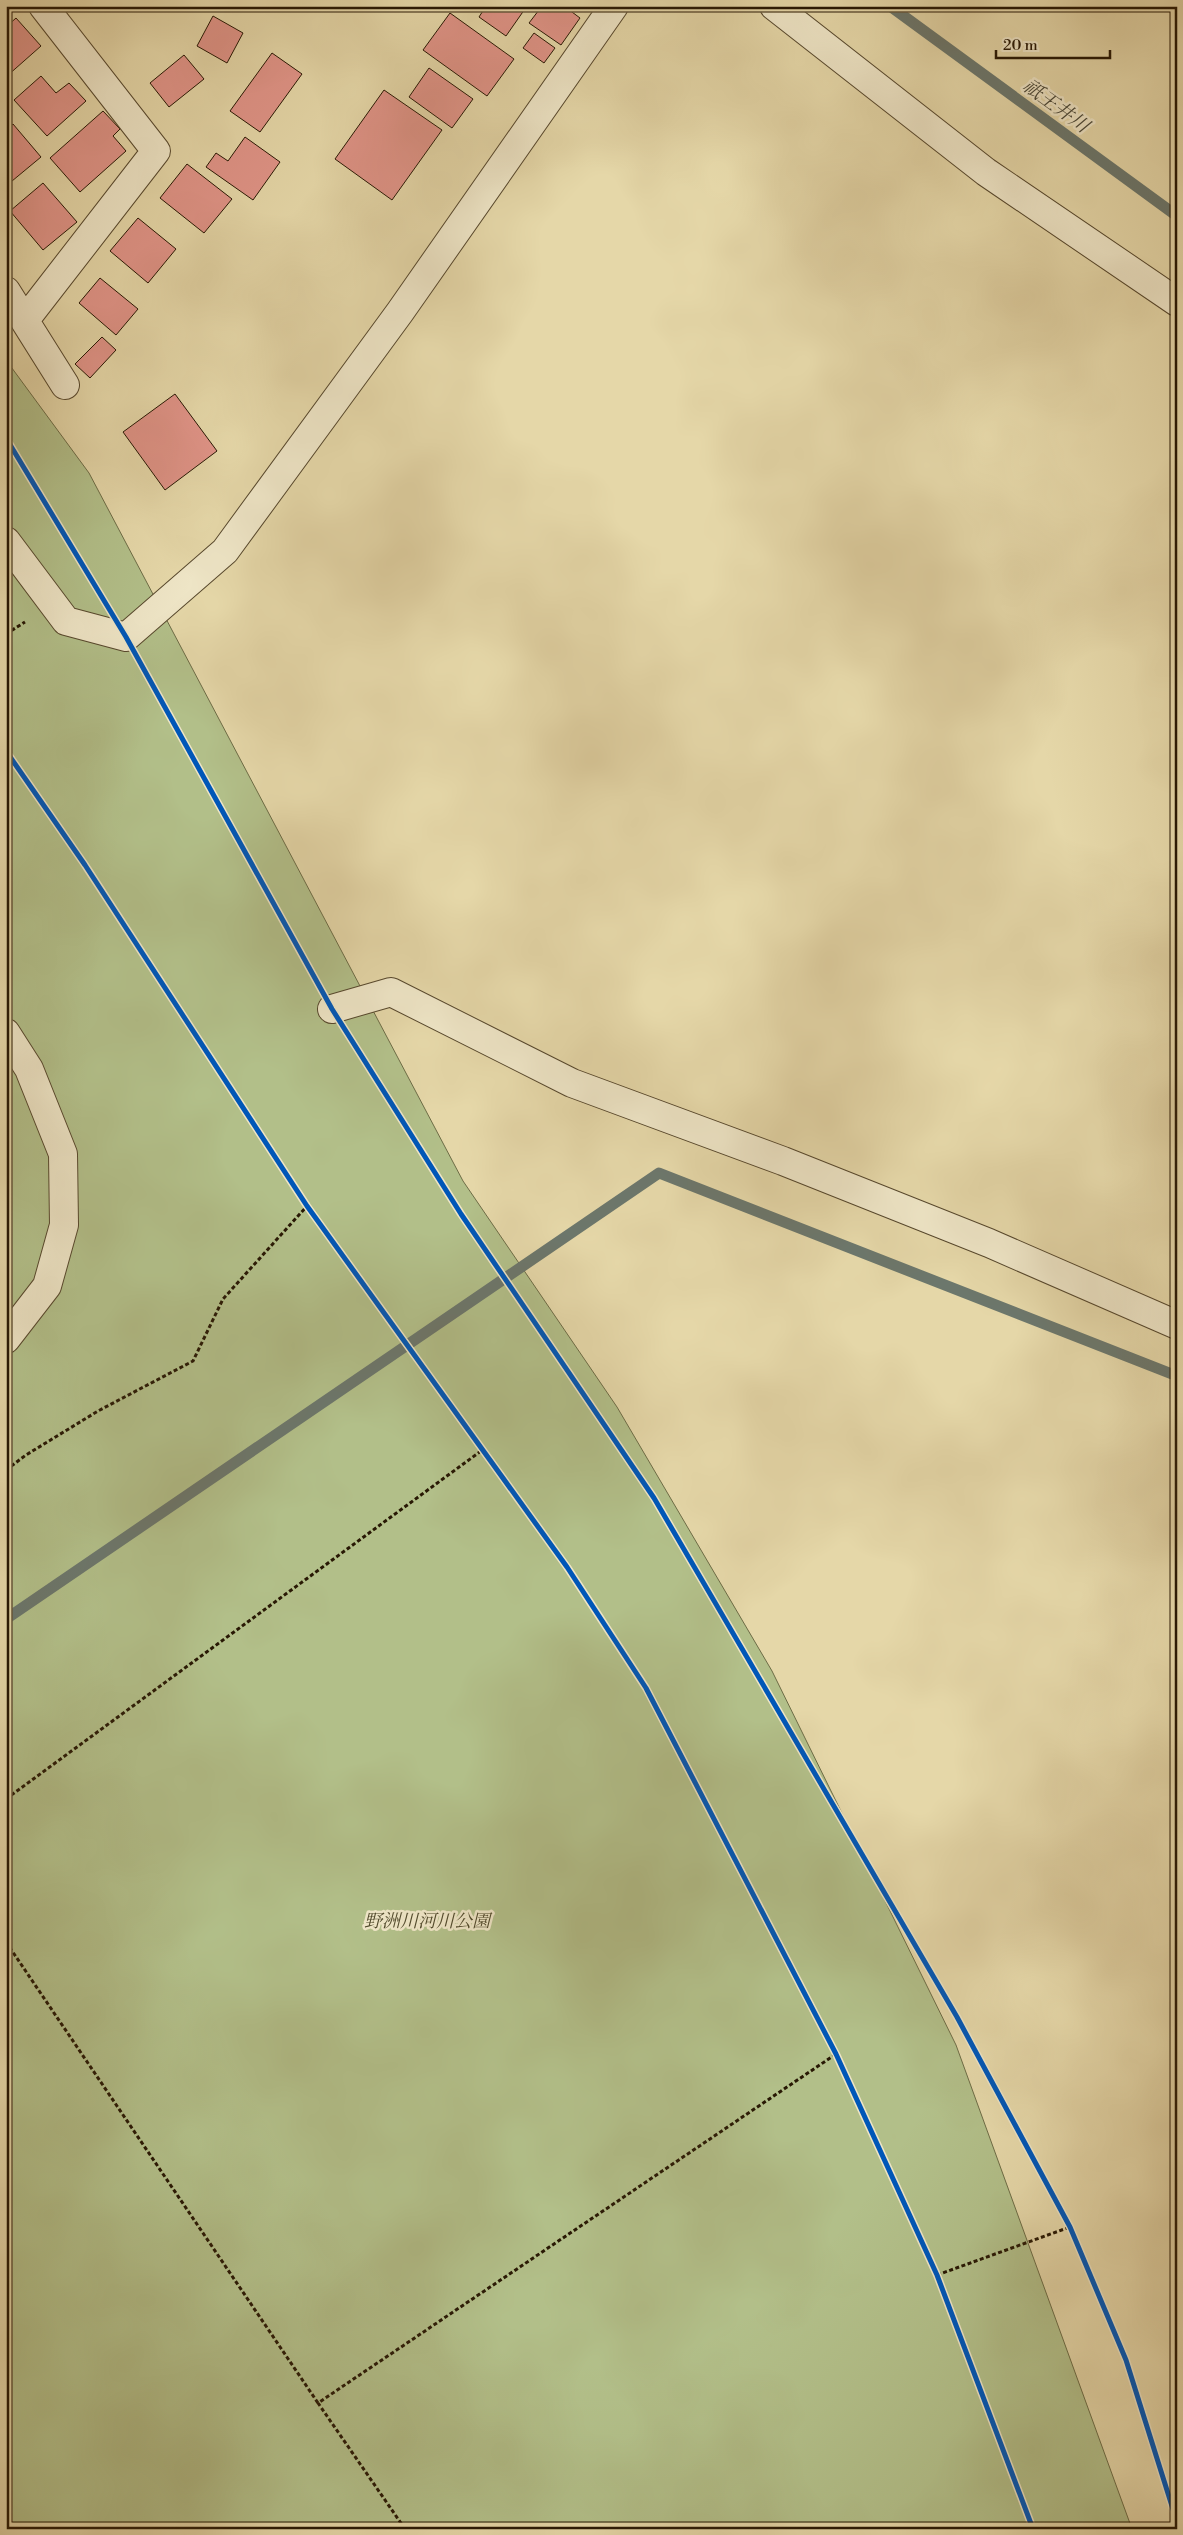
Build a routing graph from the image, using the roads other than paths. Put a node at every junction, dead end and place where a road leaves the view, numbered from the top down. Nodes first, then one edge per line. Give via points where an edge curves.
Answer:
1 (42, 6) edge
2 (614, 6) edge
3 (774, 6) edge
4 (6, 291) edge
5 (1177, 302) edge
6 (25, 320) junction
7 (65, 385) dead end
8 (6, 541) edge
9 (332, 1009) dead end
10 (6, 1033) edge
11 (1177, 1326) edge
12 (6, 1338) edge

1 - 6 street via 156,151
2 - 8 street via 400,312 225,551 126,637 66,621
3 - 5 street via 986,172
4 - 6 street
6 - 7 street
9 - 11 street via 391,992 572,1083 971,1236
10 - 12 street via 29,1069 63,1154 64,1225 47,1286

